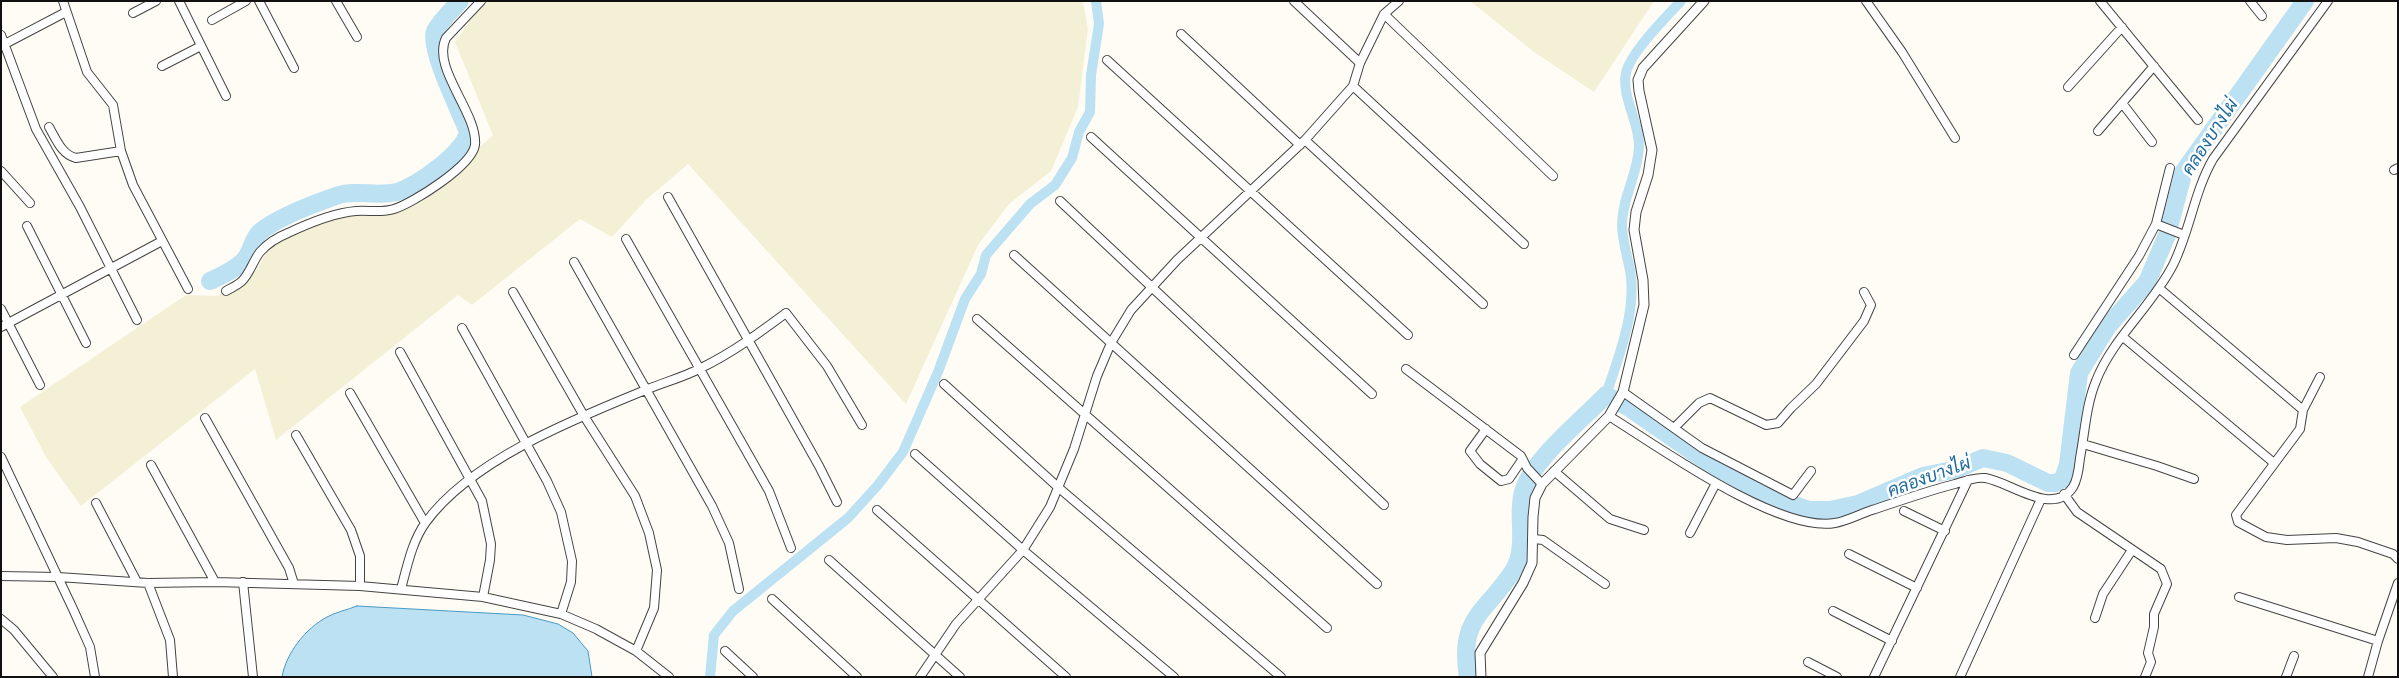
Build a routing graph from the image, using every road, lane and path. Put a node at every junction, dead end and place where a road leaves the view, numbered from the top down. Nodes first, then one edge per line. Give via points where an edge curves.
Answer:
1 (63, 1) edge
2 (156, 1) edge
3 (179, 1) edge
4 (246, 1) edge
5 (258, 1) edge
6 (336, 1) edge
7 (481, 1) edge
8 (1294, 1) edge
9 (1398, 1) edge
10 (1704, 1) edge
11 (1866, 1) edge
12 (2100, 1) edge
13 (2250, 1) edge
14 (2328, 1) edge
15 (66, 12) junction
16 (133, 12) dead end
17 (1384, 14) junction
18 (2262, 16) dead end
19 (212, 20) dead end
20 (2122, 27) junction
21 (1181, 34) dead end
22 (1, 35) edge
23 (356, 37) dead end
24 (3, 45) edge
25 (202, 46) junction
26 (1107, 60) dead end
27 (1360, 63) junction
28 (162, 66) dead end
29 (2154, 66) junction
30 (294, 68) dead end
31 (1353, 86) junction
32 (2068, 87) dead end
33 (226, 96) dead end
34 (2122, 103) junction
35 (2198, 120) dead end
36 (49, 128) dead end
37 (2098, 131) dead end
38 (1092, 138) dead end
39 (1955, 138) dead end
40 (2152, 142) dead end
41 (1302, 143) junction
42 (121, 151) junction
43 (2170, 168) dead end
44 (1, 171) edge
45 (1553, 176) dead end
46 (1251, 191) junction
47 (668, 197) dead end
48 (1060, 201) dead end
49 (30, 203) dead end
50 (2158, 225) junction
51 (27, 226) dead end
52 (2182, 235) junction
53 (1201, 238) junction
54 (626, 239) dead end
55 (162, 241) junction
56 (1524, 244) dead end
57 (1014, 255) dead end
58 (574, 262) dead end
59 (111, 269) junction
60 (1152, 288) junction
61 (188, 289) dead end
62 (2160, 289) junction
63 (226, 291) dead end
64 (513, 292) dead end
65 (1864, 292) dead end
66 (61, 296) junction
67 (1483, 304) dead end
68 (1, 309) edge
69 (976, 319) dead end
70 (137, 320) dead end
71 (5, 325) edge
72 (462, 328) dead end
73 (1408, 335) dead end
74 (2123, 338) junction
75 (748, 340) junction
76 (86, 343) dead end
77 (1111, 343) junction
78 (400, 352) dead end
79 (2074, 355) dead end
80 (1406, 368) dead end
81 (700, 369) junction
82 (2320, 377) dead end
83 (944, 384) dead end
84 (40, 385) dead end
85 (646, 390) junction
86 (350, 393) dead end
87 (1372, 394) dead end
88 (1622, 394) junction
89 (2303, 410) junction
90 (1611, 413) junction
91 (1085, 415) junction
92 (584, 416) junction
93 (205, 418) dead end
94 (862, 425) dead end
95 (1674, 428) junction
96 (1486, 429) junction
97 (296, 435) dead end
98 (526, 444) junction
99 (2083, 444) junction
100 (915, 454) dead end
101 (1, 457) edge
102 (1522, 460) junction
103 (2274, 464) junction
104 (151, 465) dead end
105 (1554, 471) junction
106 (1811, 471) dead end
107 (472, 478) junction
108 (2194, 479) dead end
109 (1968, 480) junction
110 (1716, 483) junction
111 (1542, 484) junction
112 (1059, 488) junction
113 (2064, 494) junction
114 (2041, 499) junction
115 (837, 502) dead end
116 (96, 504) dead end
117 (1384, 505) dead end
118 (877, 510) dead end
119 (1904, 510) dead end
120 (425, 523) junction
121 (1644, 530) dead end
122 (1945, 531) junction
123 (1690, 533) dead end
124 (1534, 539) junction
125 (791, 548) dead end
126 (1023, 550) junction
127 (2132, 550) junction
128 (1849, 554) dead end
129 (2398, 559) edge
130 (829, 560) dead end
131 (1, 576) edge
132 (58, 577) junction
133 (136, 582) junction
134 (214, 582) junction
135 (242, 582) junction
136 (2398, 582) edge
137 (148, 583) junction
138 (294, 584) junction
139 (1377, 584) dead end
140 (1605, 584) dead end
141 (360, 586) junction
142 (1917, 588) junction
143 (401, 589) junction
144 (739, 589) dead end
145 (483, 597) junction
146 (2239, 597) dead end
147 (772, 599) dead end
148 (978, 600) junction
149 (1833, 611) dead end
150 (561, 614) junction
151 (2095, 618) dead end
152 (1, 619) edge
153 (1327, 628) dead end
154 (1892, 640) junction
155 (2378, 641) junction
156 (636, 651) junction
157 (725, 651) dead end
158 (935, 655) junction
159 (2294, 656) dead end
160 (1808, 662) dead end
161 (657, 669) junction
162 (53, 677) edge
163 (96, 677) edge
164 (173, 677) edge
165 (253, 677) edge
166 (652, 677) edge
167 (669, 677) edge
168 (753, 677) edge
169 (856, 677) edge
170 (920, 677) edge
171 (960, 677) edge
172 (1066, 677) edge
173 (1174, 677) edge
174 (1281, 677) edge
175 (1481, 677) edge
176 (1838, 677) edge
177 (1874, 677) edge
178 (1960, 677) edge
179 (2145, 677) edge
180 (2286, 677) edge
181 (2368, 677) edge

1 - 15 street
2 - 16 street
3 - 25 street
4 - 19 street
5 - 30 street
6 - 23 street
7 - 63 street via 443,44 443,59 474,135 472,153 466,161 435,187 403,206 391,210 338,214 281,236 260,253 241,282
8 - 27 street
9 - 17 street
10 - 88 street via 1643,68 1638,80 1652,150 1634,230 1644,280 1644,305
11 - 39 street
12 - 20 street
13 - 18 street
14 - 52 street via 2213,159 2202,178
15 - 24 street
15 - 42 street via 88,72 113,105
17 - 27 street
17 - 45 street
20 - 29 street
20 - 32 street
21 - 41 street
22 - 24 street
24 - 59 street via 36,129
25 - 28 street
25 - 33 street
26 - 46 street
27 - 31 street
29 - 34 street
29 - 35 street
31 - 41 street
31 - 56 street
34 - 37 street
34 - 40 street
36 - 42 street via 66,154 76,158
38 - 53 street
41 - 46 street
41 - 67 street
42 - 55 street via 133,185
43 - 50 street
44 - 49 street
46 - 53 street
46 - 73 street
47 - 75 street
48 - 60 street
50 - 52 street
50 - 79 street
51 - 66 street
52 - 62 street via 2174,263
53 - 60 street
53 - 87 street
54 - 81 street
55 - 59 street
55 - 61 street
57 - 77 street
58 - 85 street
59 - 66 street
59 - 70 street
60 - 77 street via 1131,310
60 - 117 street
62 - 74 street
62 - 89 street
64 - 92 street
65 - 95 street via 1871,305 1864,321 1816,384 1778,424 1766,425 1710,398 1699,403
66 - 71 street
66 - 76 street
68 - 71 street
69 - 91 street
71 - 84 street
72 - 98 street
74 - 99 street via 2095,381
74 - 103 street
75 - 81 street
75 - 94 street via 786,313 827,366
75 - 115 street
77 - 91 street
77 - 139 street
78 - 107 street
80 - 96 street
81 - 85 street
81 - 125 street via 770,491
82 - 89 street
83 - 112 street
85 - 92 street
85 - 144 street via 712,506 729,543
86 - 120 street
88 - 90 street
88 - 95 street
89 - 103 street via 2300,429
90 - 105 street
90 - 110 street
91 - 112 street
91 - 153 street
92 - 98 street
92 - 156 street via 635,496 649,533 657,570 654,608
93 - 138 street via 289,568
95 - 106 street via 1702,448 1793,495
96 - 102 street
96 - 102 street via 1470,451 1480,464 1501,481 1509,479
97 - 141 street via 351,530 360,556
98 - 107 street
98 - 150 street via 562,512 567,532 572,561 571,582
99 - 108 street
99 - 113 street via 2073,488
100 - 126 street
101 - 132 street
102 - 111 street
103 - 129 street via 2236,515 2238,522 2266,537 2287,540 2336,538 2358,542 2393,554
104 - 134 street
105 - 111 street
105 - 121 street via 1610,519
107 - 120 street via 449,496
107 - 145 street via 482,500 491,544
109 - 110 street via 1835,523 1811,523 1751,503
109 - 114 street via 1983,477 2000,481
109 - 122 street
110 - 123 street
111 - 124 street via 1533,517
112 - 126 street
112 - 174 street
113 - 114 street
113 - 127 street via 2077,512
114 - 178 street
116 - 133 street
118 - 148 street
119 - 122 street
120 - 143 street via 409,557
122 - 142 street
124 - 140 street via 1543,540
124 - 175 street via 1532,563 1523,583 1480,653
126 - 148 street
126 - 173 street
127 - 151 street via 2103,594
127 - 179 street via 2162,569 2167,580 2154,614 2148,653 2151,662
128 - 142 street
130 - 158 street
131 - 132 street
132 - 133 street
132 - 163 street via 90,647
133 - 137 street
134 - 135 street
134 - 137 street
135 - 138 street
135 - 165 street
136 - 155 street
137 - 164 street via 170,640
138 - 141 street
141 - 143 street
142 - 154 street
143 - 145 street
145 - 150 street
146 - 155 street
147 - 169 street
148 - 158 street via 956,624
148 - 172 street
149 - 154 street
150 - 156 street
152 - 162 street
154 - 177 street
155 - 181 street
156 - 161 street
157 - 168 street
158 - 170 street
158 - 171 street
159 - 180 street
160 - 176 street
161 - 166 street
161 - 167 street

